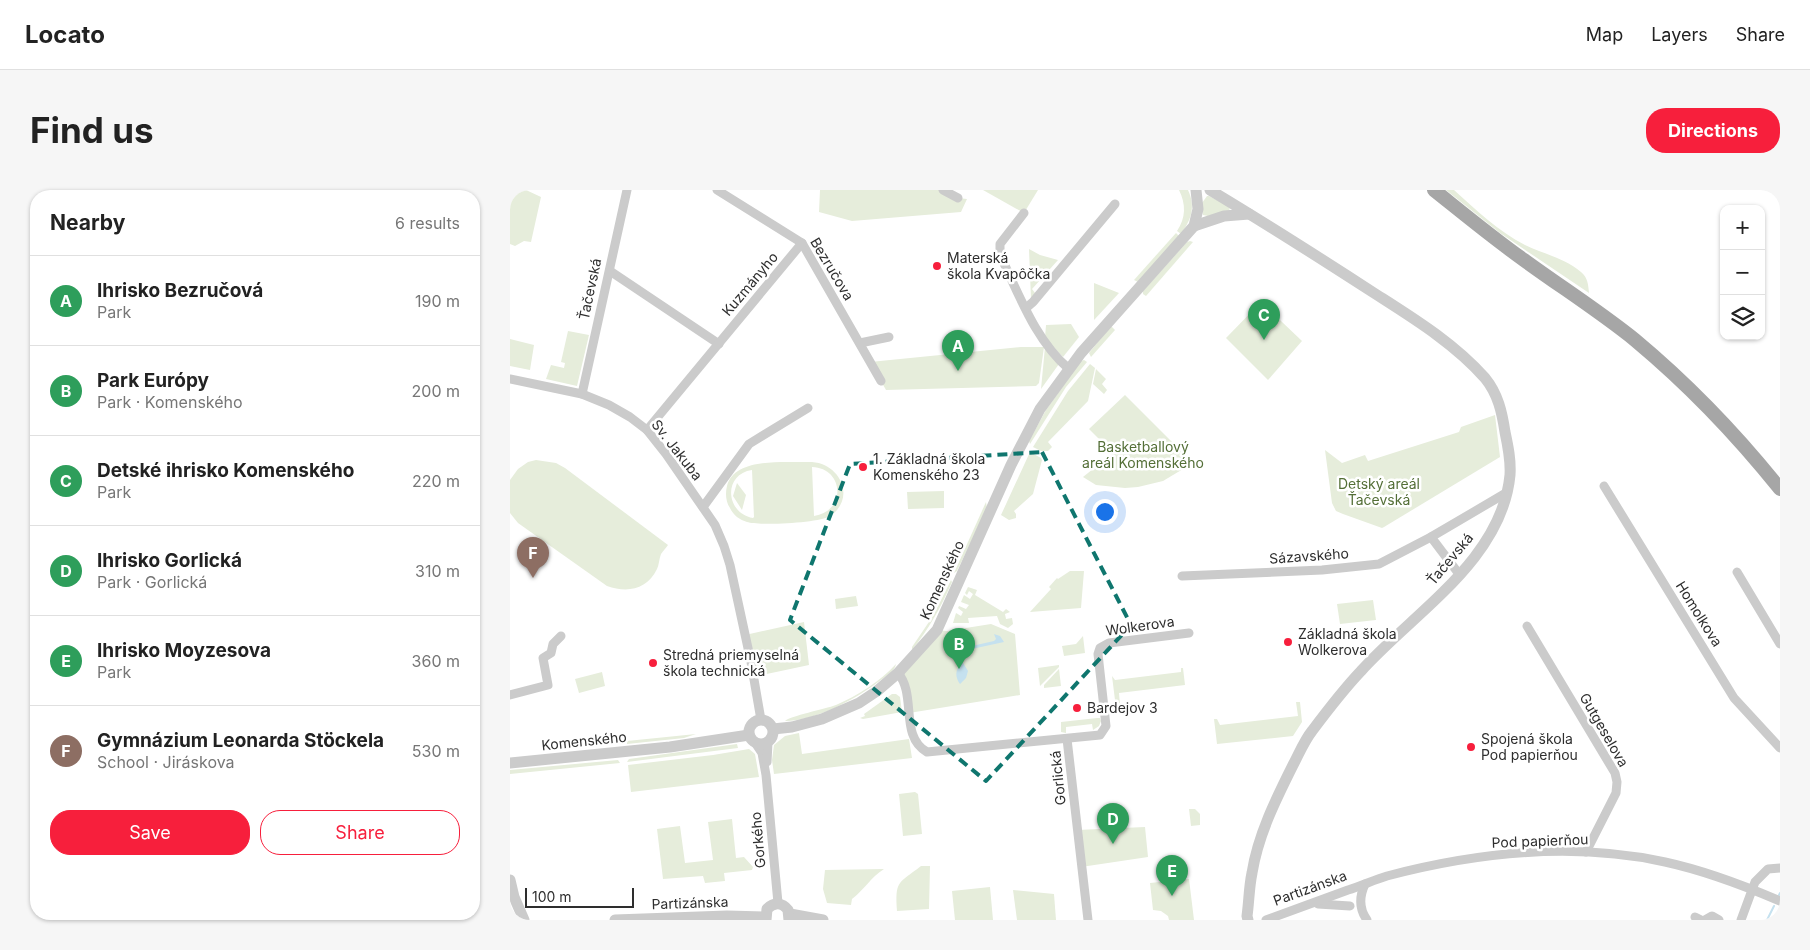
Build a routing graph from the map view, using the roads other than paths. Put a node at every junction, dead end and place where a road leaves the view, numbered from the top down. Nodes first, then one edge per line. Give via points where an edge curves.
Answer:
1 (627, 190) edge
2 (717, 190) edge
3 (943, 190) edge
4 (1196, 190) edge
5 (1210, 190) edge
6 (1434, 190) edge
7 (958, 198) dead end
8 (1116, 204) dead end
9 (1024, 213) dead end
10 (1250, 214) junction
11 (1194, 226) junction
12 (802, 243) junction
13 (610, 271) junction
14 (1026, 308) junction
15 (889, 337) dead end
16 (860, 343) junction
17 (719, 344) junction
18 (1069, 369) junction
19 (510, 379) edge
20 (881, 381) dead end
21 (582, 394) junction
22 (808, 408) dead end
23 (647, 430) junction
24 (1604, 486) dead end
25 (1780, 489) edge
26 (1506, 493) junction
27 (703, 507) junction
28 (1430, 537) junction
29 (1737, 572) dead end
30 (1459, 574) junction
31 (1182, 576) dead end
32 (1527, 626) dead end
33 (1189, 633) dead end
34 (561, 636) dead end
35 (1780, 644) edge
36 (898, 673) junction
37 (510, 695) edge
38 (761, 720) junction
39 (773, 729) junction
40 (1067, 739) junction
41 (753, 740) junction
42 (768, 742) junction
43 (1780, 748) edge
44 (510, 763) edge
45 (766, 775) junction
46 (1586, 852) junction
47 (1780, 868) edge
48 (510, 880) edge
49 (1364, 884) junction
50 (1752, 889) junction
51 (1347, 891) junction
52 (514, 897) junction
53 (1780, 901) edge
54 (778, 904) junction
55 (1310, 904) junction
56 (1350, 906) junction
57 (790, 917) edge
58 (1366, 918) edge
59 (765, 919) edge
60 (514, 920) edge
61 (524, 920) edge
62 (615, 920) edge
63 (823, 920) edge
64 (1088, 920) edge
65 (1248, 920) edge
66 (1266, 920) edge
67 (1705, 920) edge
68 (1720, 920) edge
69 (1741, 920) edge

1 - 13 street, Ťačevská
2 - 12 street, Bezručova
3 - 7 street
4 - 11 street via 1198,209
5 - 10 street, Ťačevská
6 - 25 main road via 1634,339 1722,420
8 - 14 street
9 - 14 street via 1000,244 1000,256
10 - 11 street via 1224,216
10 - 26 street, Ťačevská via 1432,332 1484,378 1497,399 1503,421 1510,466
11 - 18 street, Komenského
12 - 16 street, Bezručova
12 - 17 street, Kuzmányho
13 - 17 street
13 - 21 street, Ťačevská
14 - 18 street via 1044,342
15 - 16 street
16 - 20 street, Bezručova
17 - 23 street, Kuzmányho
18 - 36 street, Komenského via 1040,409 1021,445 937,630
19 - 21 street, Sv. Jakuba
21 - 23 street, Sv. Jakuba via 609,405
22 - 27 street, Sv. Jakuba via 749,444
23 - 27 street, Sv. Jakuba
24 - 43 street, Homolkova via 1734,698
26 - 28 street, Sázavského
26 - 30 street, Ťačevská via 1483,545
27 - 38 street, Sv. Jakuba via 715,525 730,565
28 - 30 street
28 - 31 street, Sázavského via 1379,564 1322,570
29 - 35 street
30 - 65 street, Ťačevská via 1361,670 1310,733 1276,798 1262,835 1252,871
32 - 46 street, Gutgeselova via 1615,773 1616,793
33 - 40 street, Wolkerova via 1102,645 1098,654 1106,726 1100,736
34 - 37 street via 553,644 551,653 543,658 548,684
36 - 39 street, Komenského via 860,703 840,712
36 - 40 street, Gorlická via 907,692 911,729 921,749 932,753
38 - 39 street via 767,721
38 - 41 street via 750,726
39 - 42 street via 773,737
40 - 64 street, Gorlická
41 - 42 street via 760,745
41 - 44 street, Komenského
41 - 45 street, Gorkého via 762,753
42 - 45 street, Gorkého
45 - 54 street, Gorkého
46 - 49 street, Pod papierňou via 1492,855
46 - 50 street, Pod papierňou via 1666,862
47 - 50 street via 1768,869
48 - 52 street
49 - 51 street, Partizánska
49 - 58 street via 1360,895
50 - 53 street, Pod papierňou
50 - 69 street
51 - 55 street, Partizánska
51 - 56 street
52 - 60 street
52 - 61 street
54 - 57 street via 786,907
54 - 59 street via 767,909
55 - 56 street
55 - 66 street, Partizánska
56 - 58 street
57 - 63 street
59 - 62 street, Partizánska via 727,916
67 - 68 street via 1712,916

